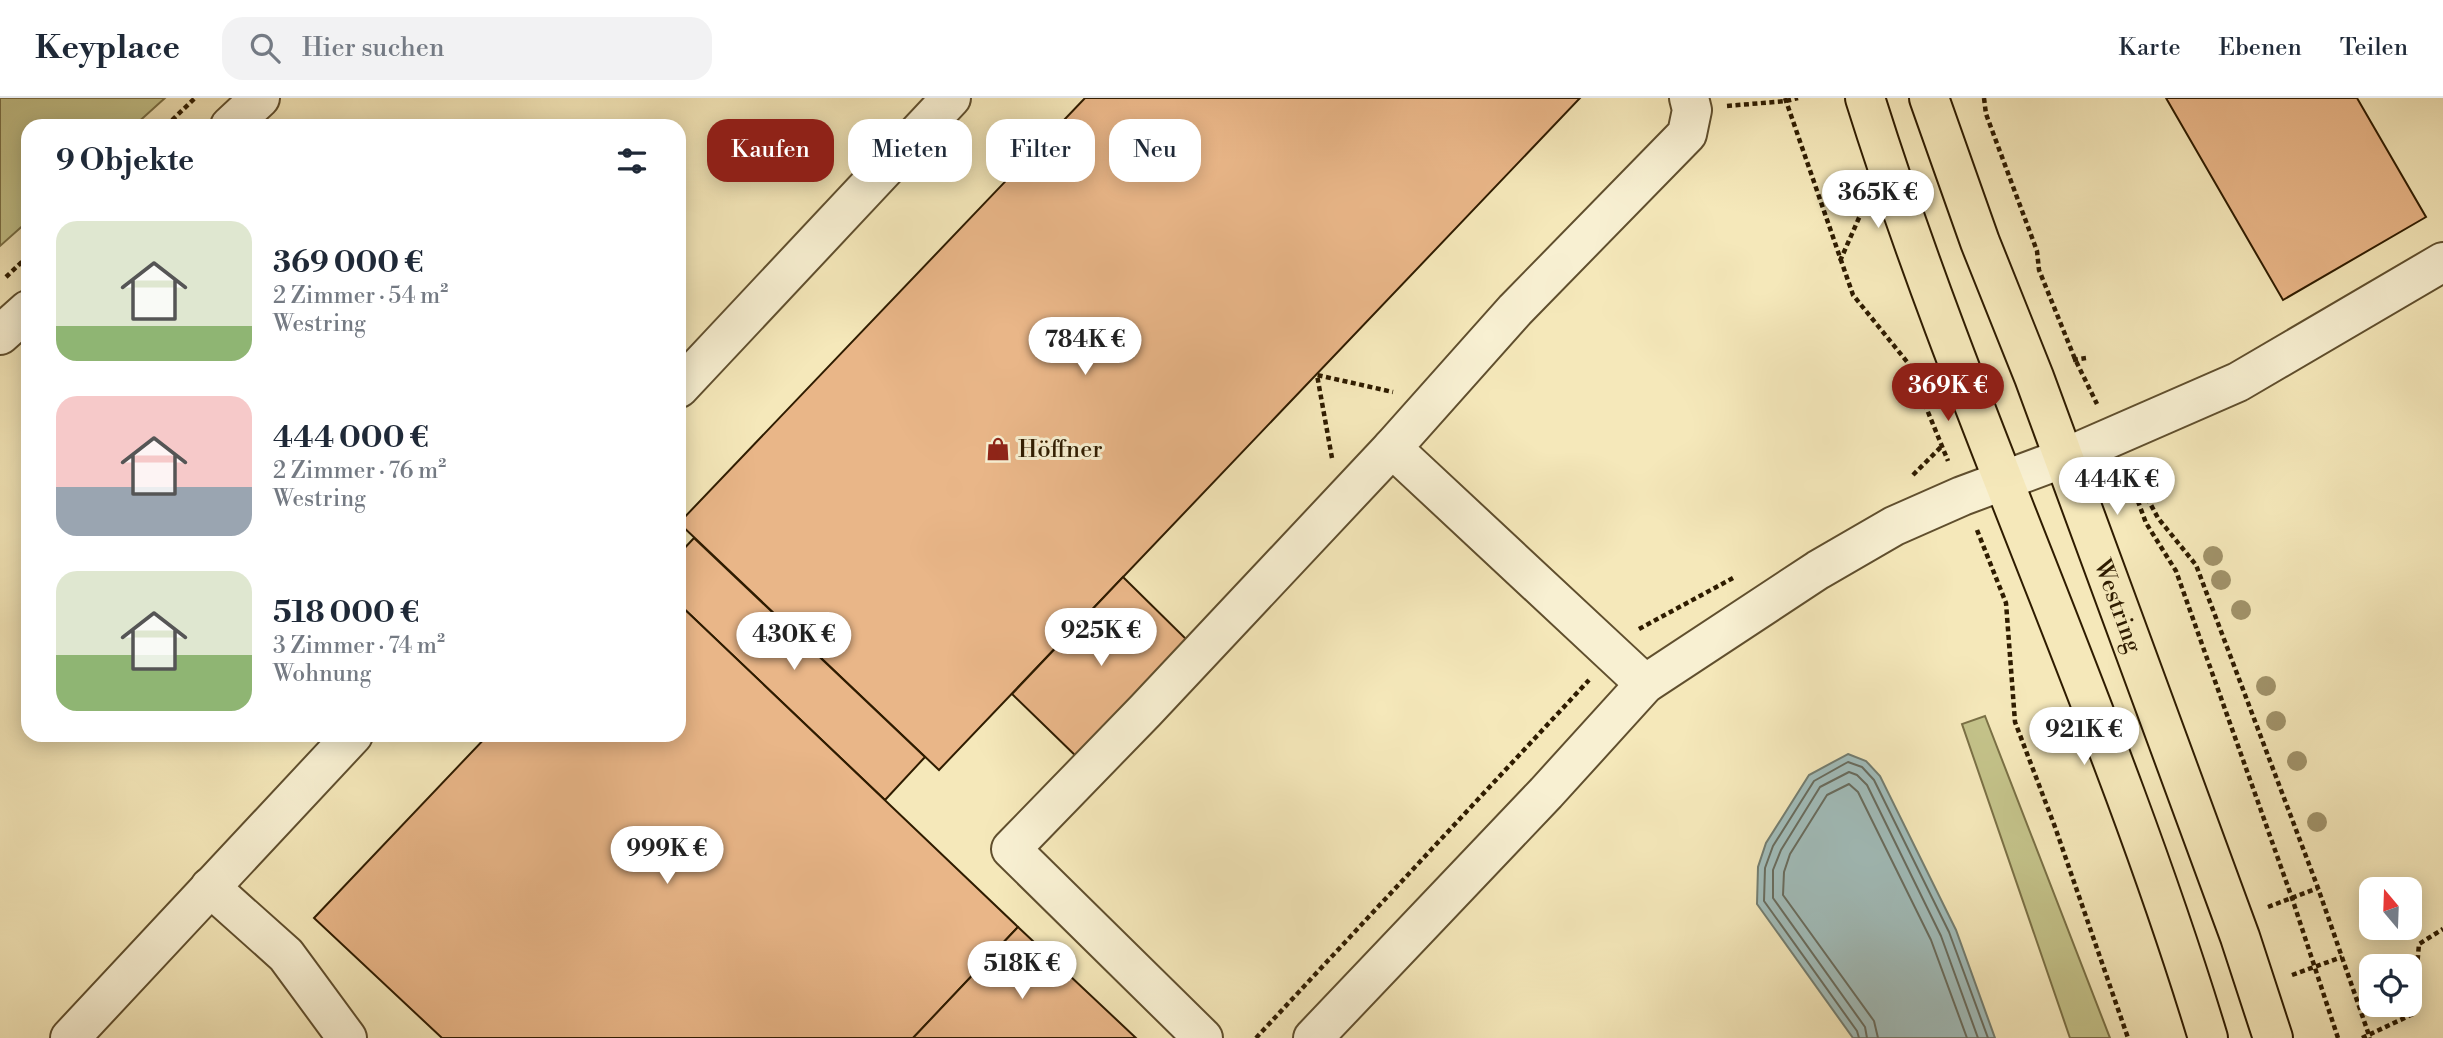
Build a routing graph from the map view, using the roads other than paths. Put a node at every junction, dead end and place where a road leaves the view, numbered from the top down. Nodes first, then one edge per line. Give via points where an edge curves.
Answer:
1 (260, 98) edge
2 (951, 98) edge
3 (1865, 98) edge
4 (1929, 98) edge
5 (1690, 104) edge
6 (238, 119) edge
7 (2443, 262) edge
8 (21, 316) edge
9 (0, 335) edge
10 (686, 381) edge
11 (1392, 448) junction
12 (2064, 458) junction
13 (2002, 481) junction
14 (1645, 684) junction
15 (346, 742) edge
16 (210, 887) junction
17 (70, 1038) edge
18 (347, 1038) edge
19 (1203, 1038) edge
20 (1313, 1038) edge
21 (2208, 1038) edge
22 (2273, 1038) edge

1 - 6 street
2 - 10 street
3 - 13 main road
4 - 12 main road, Westring
5 - 11 street via 1687,134 1515,310
7 - 12 street via 2238,382
8 - 9 street
11 - 14 street
11 - 19 street via 1011,849
12 - 13 street
12 - 22 main road, Westring
13 - 14 street via 1894,526 1818,570
13 - 21 main road via 2116,769
14 - 20 street
15 - 16 street
16 - 17 street
16 - 18 street via 286,955

